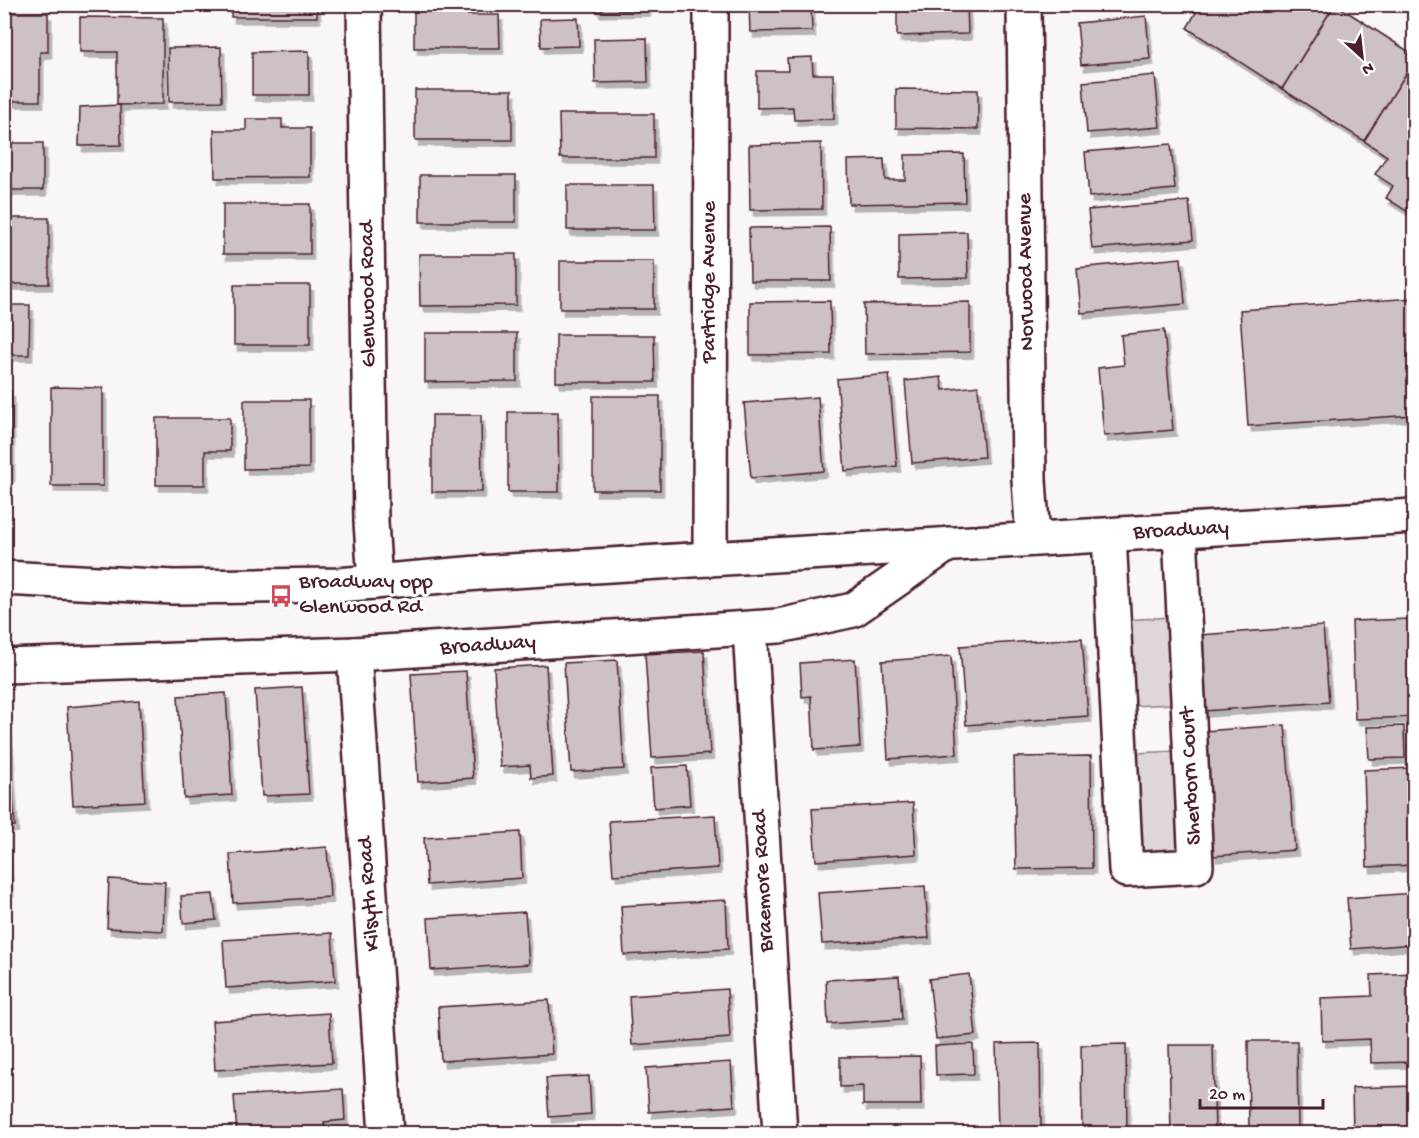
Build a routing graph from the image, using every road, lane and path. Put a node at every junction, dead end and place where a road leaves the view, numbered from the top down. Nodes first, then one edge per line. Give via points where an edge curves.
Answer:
1 (364, 4) edge
2 (711, 4) edge
3 (1023, 4) edge
4 (1414, 516) edge
5 (1180, 532) junction
6 (1109, 535) junction
7 (1033, 538) junction
8 (948, 544) junction
9 (710, 559) junction
10 (4, 578) edge
11 (375, 582) junction
12 (750, 629) junction
13 (354, 654) junction
14 (4, 666) edge
15 (386, 1134) edge
16 (780, 1134) edge

1 - 11 street, Glenwood Road
2 - 9 street, Partridge Avenue
3 - 7 street, Norwood Avenue
4 - 5 street, Broadway
5 - 6 street, Broadway
5 - 6 street, Sherborn Court via 1196,866 1126,870
6 - 7 street, Broadway
7 - 8 street, Broadway
8 - 9 street, Broadway
8 - 12 street, Broadway via 853,610
9 - 11 street, Broadway
10 - 11 street, Broadway via 173,587
12 - 13 street, Broadway
12 - 16 street, Braemore Road
13 - 14 street, Broadway
13 - 15 street, Kilsyth Road

